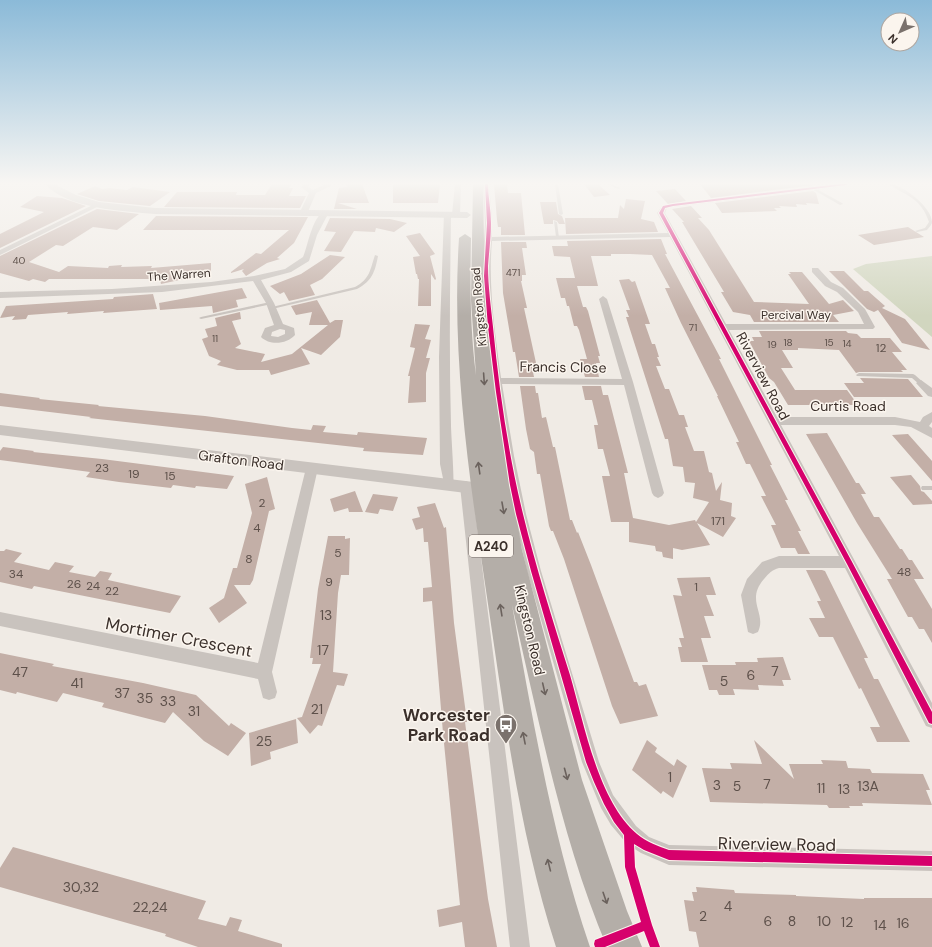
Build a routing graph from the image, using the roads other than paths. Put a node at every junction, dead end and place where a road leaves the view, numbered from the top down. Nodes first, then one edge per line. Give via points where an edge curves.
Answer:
1 (50, 228) edge
2 (317, 228) edge
3 (456, 228) edge
4 (459, 228) edge
5 (478, 228) edge
6 (489, 228) edge
7 (556, 228) edge
8 (669, 228) edge
9 (927, 228) edge
10 (917, 231) dead end
11 (673, 235) junction
12 (558, 237) junction
13 (488, 239) junction
14 (0, 253) edge
15 (376, 256) dead end
16 (815, 270) dead end
17 (256, 280) junction
18 (0, 295) edge
19 (603, 299) dead end
20 (271, 306) junction
21 (201, 318) dead end
22 (279, 326) dead end
23 (723, 327) junction
24 (859, 375) dead end
25 (497, 381) junction
26 (628, 382) junction
27 (921, 382) joint
28 (932, 394) edge
29 (932, 416) edge
30 (774, 421) junction
31 (922, 427) junction
32 (0, 430) edge
33 (932, 434) edge
34 (312, 468) junction
35 (449, 485) junction
36 (474, 488) junction
37 (924, 488) dead end
38 (932, 488) edge
39 (658, 493) dead end
40 (849, 562) junction
41 (0, 619) edge
42 (754, 627) dead end
43 (264, 672) junction
44 (270, 692) dead end
45 (932, 720) edge
46 (629, 833) joint
47 (932, 861) edge
48 (520, 947) edge
49 (573, 947) edge
50 (625, 947) edge

1 - 14 street
2 - 17 street, The Warren via 306,259
3 - 35 street via 444,357 446,464
36 -> 4 highway, Kingston Road / A240 via 464,334 463,266
5 -> 50 highway, Kingston Road / A240 via 477,274 485,387 511,550 567,780 611,915
6 - 13 street, Kingston Road
7 - 12 lane
8 - 11 street, Riverview Road
9 - 10 lane
11 - 12 street
11 - 23 street, Riverview Road
12 - 13 street
13 - 25 street, Kingston Road via 486,283
15 - 20 lane via 368,281 356,288
16 - 23 street, Percival Way via 828,284 840,290 854,303 870,327
17 - 18 street, The Warren via 189,288
17 - 20 street
19 - 26 street, Francis Close
20 - 21 lane
20 - 22 street
23 - 30 street, Riverview Road
24 - 27 lane via 913,376
25 - 26 street, Francis Close
25 - 46 street, Kingston Road via 508,458 536,574 588,751 605,797
26 - 39 street, Francis Close
27 - 28 street
29 - 31 street
30 - 31 street, Curtis Road via 896,421
30 - 40 street, Riverview Road
31 - 33 street, Curtis Road
32 - 34 street, Grafton Road
34 - 35 street, Grafton Road
34 - 43 street, Mortimer Crescent
35 - 36 street, Grafton Road
36 - 48 street via 479,602 507,817
49 -> 36 highway, Kingston Road / A240 via 558,903 542,839 508,651
37 - 38 lane
40 - 42 street via 779,562 766,566 752,583 748,595
40 - 45 street, Riverview Road
41 - 43 street, Mortimer Crescent
43 - 44 street
46 - 47 street, Riverview Road via 644,845 669,855

